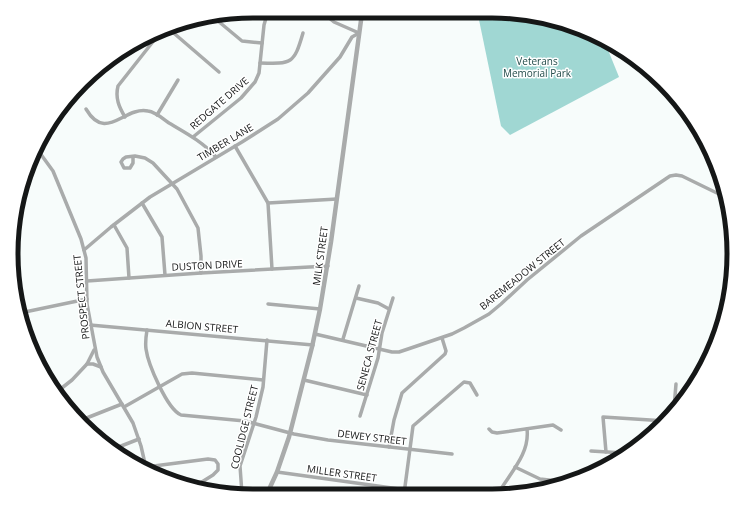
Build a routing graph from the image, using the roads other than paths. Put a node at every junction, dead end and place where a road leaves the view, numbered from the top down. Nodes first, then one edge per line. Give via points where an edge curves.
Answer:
1 (266, 18) edge
2 (329, 18) edge
3 (361, 18) edge
4 (218, 21) edge
5 (173, 32) edge
6 (303, 33) dead end
7 (359, 33) junction
8 (155, 40) edge
9 (262, 44) junction
10 (260, 63) junction
11 (219, 72) dead end
12 (178, 80) dead end
13 (86, 109) dead end
14 (157, 115) junction
15 (125, 118) junction
16 (193, 137) junction
17 (235, 146) junction
18 (40, 153) edge
19 (134, 157) dead end
20 (216, 157) junction
21 (171, 184) junction
22 (719, 194) edge
23 (337, 199) junction
24 (142, 203) junction
25 (268, 203) junction
26 (114, 225) junction
27 (84, 250) junction
28 (328, 266) junction
29 (272, 269) junction
30 (201, 273) junction
31 (165, 275) junction
32 (129, 278) junction
33 (87, 281) junction
34 (359, 286) dead end
35 (356, 298) junction
36 (393, 298) dead end
37 (87, 299) junction
38 (268, 304) dead end
39 (320, 309) junction
40 (389, 309) junction
41 (26, 312) edge
42 (90, 325) junction
43 (147, 330) junction
44 (315, 334) junction
45 (442, 338) junction
46 (267, 340) junction
47 (343, 340) junction
48 (313, 345) junction
49 (95, 349) junction
50 (379, 349) junction
51 (87, 364) junction
52 (101, 367) junction
53 (263, 380) junction
54 (304, 380) junction
55 (676, 384) dead end
56 (160, 386) junction
57 (61, 389) edge
58 (367, 395) junction
59 (478, 395) dead end
60 (675, 402) edge
61 (123, 405) junction
62 (360, 416) dead end
63 (86, 419) edge
64 (658, 420) edge
65 (254, 423) junction
66 (489, 429) dead end
67 (527, 429) junction
68 (561, 430) dead end
69 (290, 433) junction
70 (139, 439) junction
71 (120, 447) edge
72 (389, 447) junction
73 (410, 450) junction
74 (591, 451) dead end
75 (606, 452) junction
76 (616, 453) edge
77 (452, 454) dead end
78 (145, 462) edge
79 (152, 466) edge
80 (515, 467) junction
81 (277, 472) junction
82 (554, 481) edge
83 (201, 483) edge
84 (242, 488) edge
85 (502, 488) edge
86 (269, 489) edge
87 (385, 489) edge
88 (404, 489) edge

1 - 9 street, REDGATE DRIVE
2 - 7 street
3 - 7 street, MILK STREET
4 - 9 street via 242,40
5 - 11 street
6 - 10 street via 296,54 289,62
7 - 17 street, TIMBER LANE via 352,37 336,62 294,106
7 - 23 street, MILK STREET
8 - 15 street via 118,86 117,100
9 - 10 street, REDGATE DRIVE
10 - 16 street, REDGATE DRIVE via 253,87
12 - 14 street
13 - 15 street via 101,123 113,123
14 - 15 street via 142,111
14 - 16 street
16 - 20 street
17 - 20 street, TIMBER LANE
17 - 25 street
18 - 27 street, PROSPECT STREET via 56,177
19 - 21 street via 145,158 153,163
20 - 21 street, TIMBER LANE
21 - 24 street, TIMBER LANE
21 - 30 street via 177,189 198,228
22 - 45 street, BAREMEADOW STREET via 682,176 670,176 569,246 488,314
23 - 25 street
23 - 28 street, MILK STREET
24 - 26 street, TIMBER LANE
24 - 31 street via 162,237
25 - 29 street
26 - 27 street, TIMBER LANE
26 - 32 street via 127,248
27 - 33 street, PROSPECT STREET
28 - 29 street, DUSTON DRIVE
28 - 39 street, MILK STREET
29 - 30 street, DUSTON DRIVE
30 - 31 street, DUSTON DRIVE
31 - 32 street, DUSTON DRIVE
32 - 33 street, DUSTON DRIVE
33 - 37 street, PROSPECT STREET
34 - 35 street
35 - 40 street via 378,303
35 - 47 street
36 - 40 street, SENECA STREET
37 - 41 street
37 - 42 street, PROSPECT STREET
38 - 39 street
39 - 44 street, MILK STREET
40 - 50 street, SENECA STREET
42 - 43 street, ALBION STREET
42 - 49 street, PROSPECT STREET
43 - 46 street, ALBION STREET
43 - 56 street, DEWEY STREET via 146,349
44 - 47 street, BAREMEADOW STREET
44 - 48 street, MILK STREET
45 - 50 street, BAREMEADOW STREET via 399,352
45 - 72 street via 445,354 402,393
46 - 48 street, ALBION STREET
46 - 53 street, COOLIDGE STREET
47 - 50 street, BAREMEADOW STREET
48 - 54 street, MILK STREET
49 - 51 street
49 - 52 street, PROSPECT STREET
50 - 58 street, SENECA STREET
51 - 52 street
51 - 57 street
52 - 61 street, PROSPECT STREET
53 - 56 street via 187,373
53 - 65 street, COOLIDGE STREET
54 - 58 street
54 - 69 street, MILK STREET
55 - 60 street
56 - 61 street
56 - 65 street, DEWEY STREET via 174,411 181,415
58 - 62 street, SENECA STREET
59 - 73 street via 470,383 461,384 414,426
61 - 63 street
61 - 70 street, PROSPECT STREET
64 - 75 street via 603,417
65 - 69 street, DEWEY STREET
65 - 84 street, COOLIDGE STREET via 240,466
66 - 67 street via 497,433
67 - 68 street via 553,425
67 - 80 street via 526,449
69 - 72 street, DEWEY STREET
69 - 81 street, MILK STREET
70 - 71 street
70 - 78 street, PROSPECT STREET
72 - 73 street, DEWEY STREET
73 - 77 street, DEWEY STREET
73 - 88 street
74 - 75 street
75 - 76 street
79 - 83 street via 215,460 218,470
80 - 82 street via 540,479
80 - 85 street
81 - 86 street, MILK STREET
81 - 87 street, MILLER STREET

